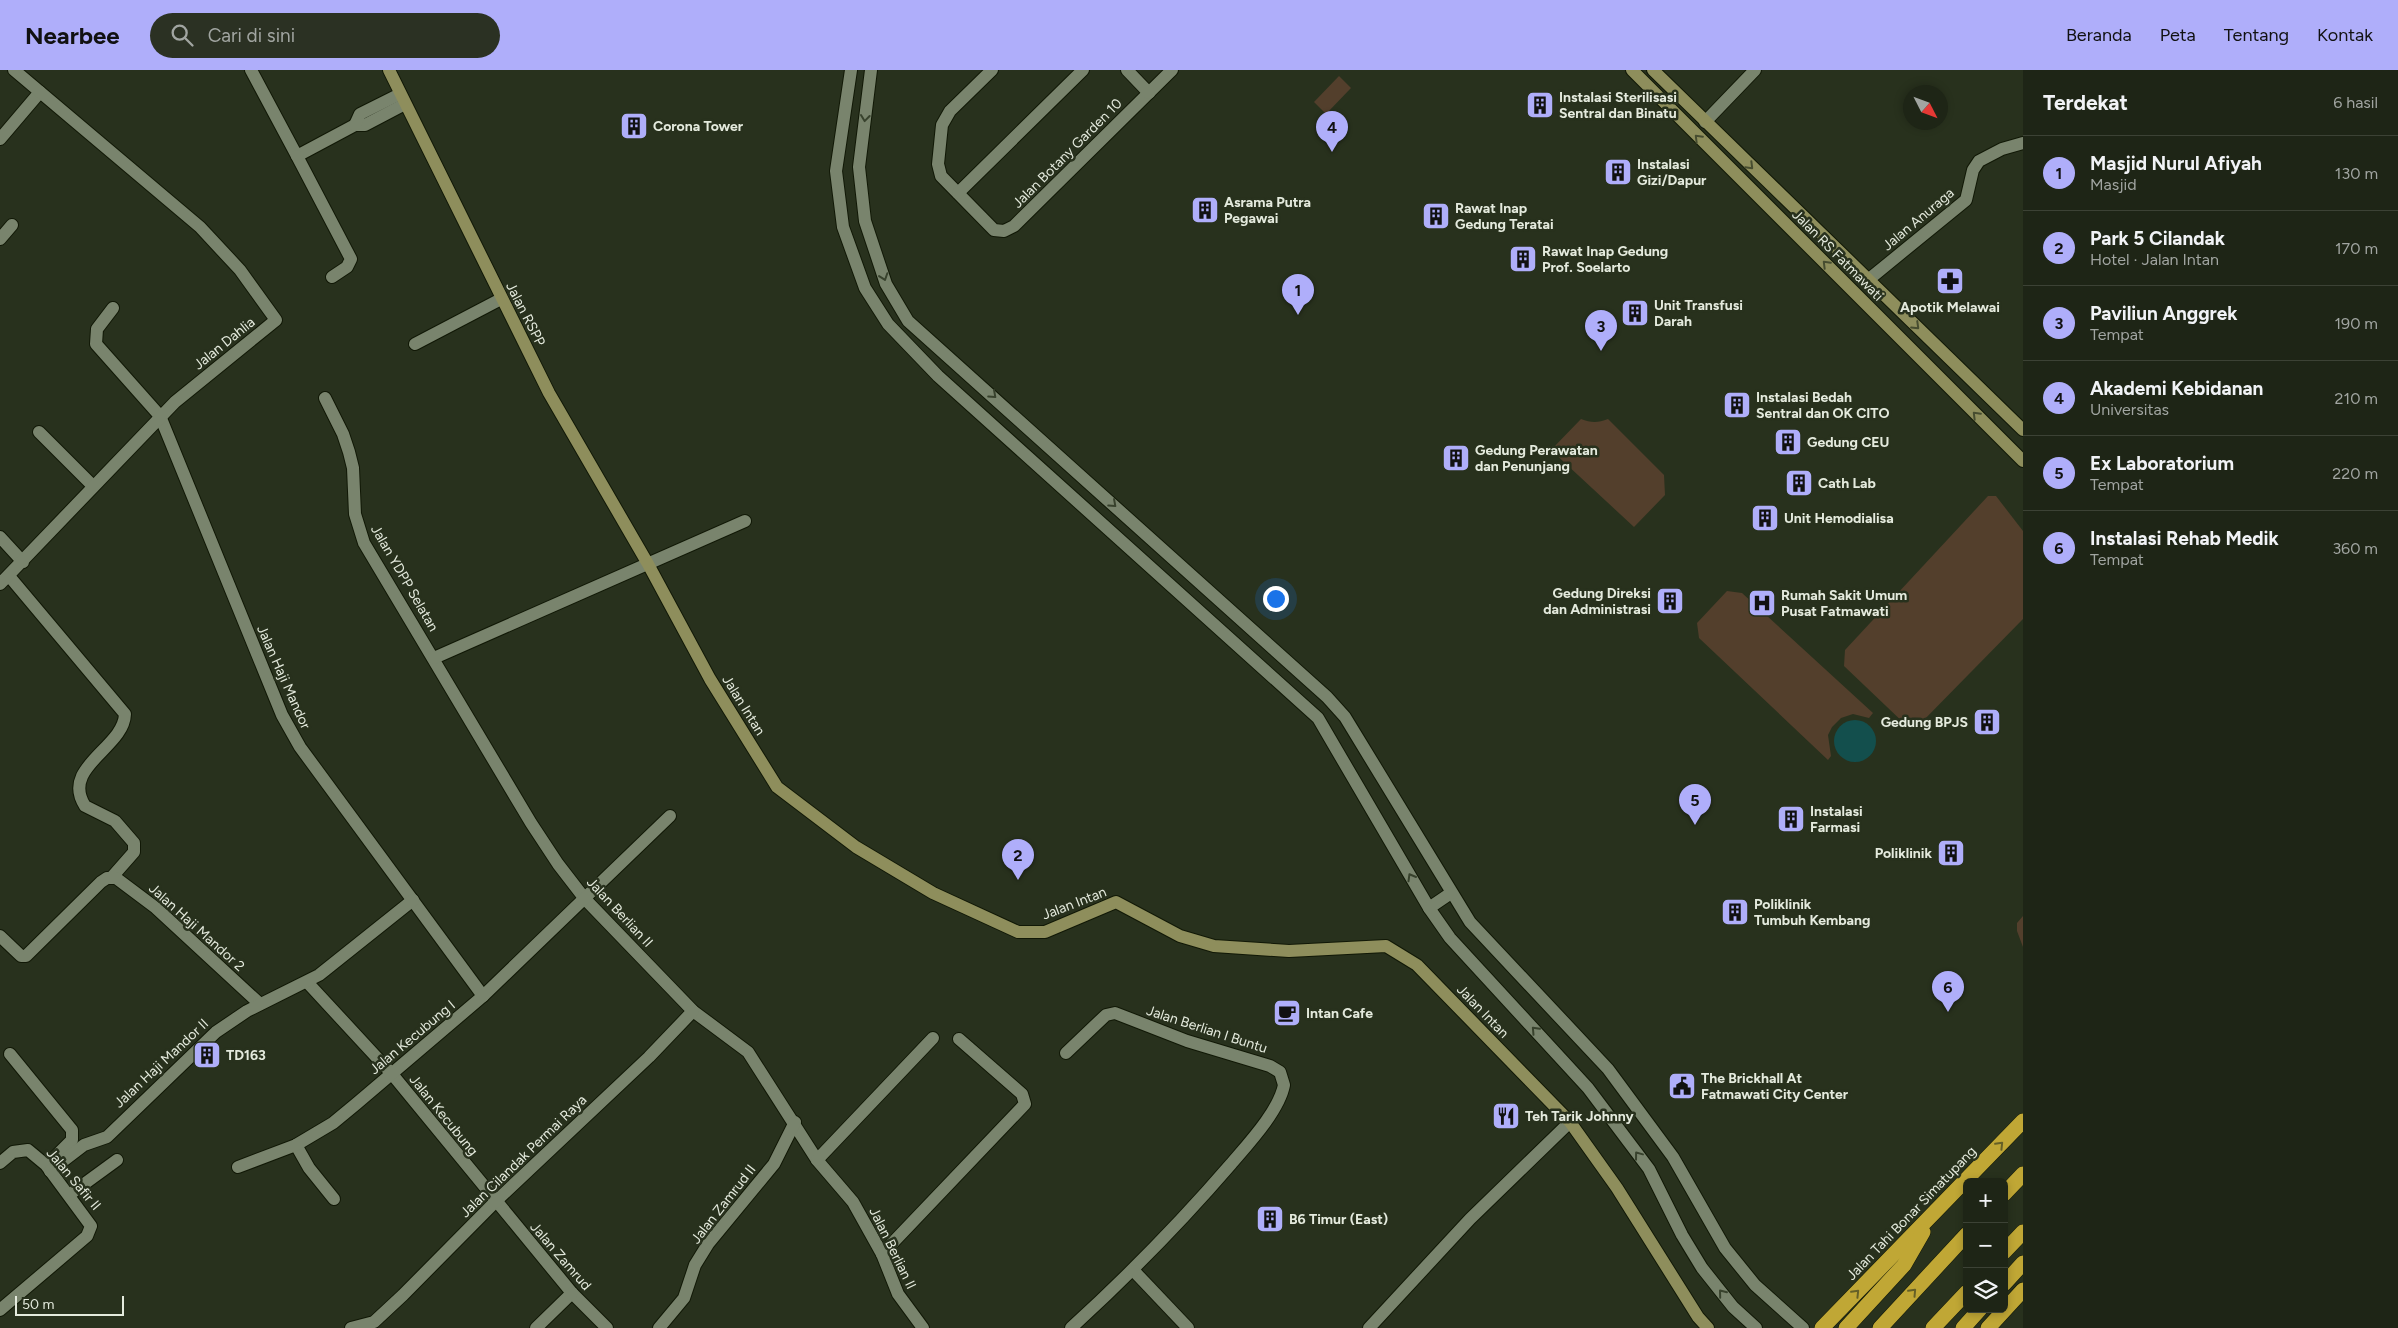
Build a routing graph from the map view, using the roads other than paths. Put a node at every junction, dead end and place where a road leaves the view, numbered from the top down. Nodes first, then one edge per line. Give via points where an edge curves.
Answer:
1 (14, 70) edge
2 (251, 70) edge
3 (389, 70) edge
4 (851, 70) edge
5 (871, 70) edge
6 (992, 70) edge
7 (1083, 70) edge
8 (1127, 70) edge
9 (1172, 70) edge
10 (1632, 70) edge
11 (1755, 70) edge
12 (1655, 71) edge
13 (1644, 84) junction
14 (40, 92) junction
15 (1149, 93) junction
16 (403, 99) junction
17 (1705, 122) junction
18 (0, 139) edge
19 (2023, 143) edge
20 (297, 156) junction
21 (958, 193) junction
22 (12, 225) dead end
23 (0, 239) edge
24 (332, 277) dead end
25 (1868, 280) junction
26 (501, 299) junction
27 (113, 308) dead end
28 (415, 344) dead end
29 (952, 360) junction
30 (938, 376) junction
31 (325, 398) dead end
32 (160, 416) junction
33 (2007, 416) junction
34 (2023, 430) edge
35 (39, 432) dead end
36 (1993, 432) junction
37 (2023, 461) edge
38 (93, 486) junction
39 (745, 521) dead end
40 (0, 537) edge
41 (22, 562) junction
42 (648, 564) junction
43 (4, 580) edge
44 (434, 658) junction
45 (670, 816) dead end
46 (112, 877) junction
47 (1451, 893) junction
48 (585, 899) junction
49 (413, 900) junction
50 (1429, 908) junction
51 (0, 936) edge
52 (307, 982) junction
53 (483, 996) junction
54 (260, 1004) junction
55 (693, 1011) junction
56 (933, 1038) dead end
57 (959, 1039) dead end
58 (1066, 1053) dead end
59 (10, 1054) dead end
60 (392, 1074) junction
61 (2023, 1121) edge
62 (794, 1122) junction
63 (1570, 1122) junction
64 (296, 1145) junction
65 (116, 1160) dead end
66 (817, 1160) junction
67 (0, 1163) edge
68 (238, 1167) dead end
69 (48, 1168) junction
70 (2023, 1174) edge
71 (2008, 1190) edge
72 (69, 1195) junction
73 (334, 1199) dead end
74 (495, 1202) junction
75 (1930, 1218) junction
76 (2023, 1232) edge
77 (1963, 1238) edge
78 (2008, 1248) edge
79 (882, 1254) junction
80 (2023, 1263) edge
81 (1134, 1271) junction
82 (2008, 1280) edge
83 (2023, 1290) edge
84 (572, 1293) junction
85 (1963, 1296) edge
86 (0, 1310) edge
87 (1976, 1313) edge
88 (371, 1325) edge
89 (1794, 1325) edge
90 (351, 1328) edge
91 (536, 1328) edge
92 (607, 1328) edge
93 (659, 1328) edge
94 (923, 1328) edge
95 (1072, 1328) edge
96 (1188, 1328) edge
97 (1369, 1328) edge
98 (1708, 1328) edge
99 (1756, 1328) edge
100 (1822, 1328) edge
101 (1846, 1328) edge
102 (1880, 1328) edge
103 (1933, 1328) edge
104 (1963, 1328) edge
105 (1988, 1328) edge

1 - 14 street, Jalan Dahlia
2 - 20 street
3 - 16 street, Jalan RSPP
4 - 30 street via 836,171 843,227 865,288 879,310 888,324
5 -> 29 street via 859,167 865,222 886,284 908,321
6 - 21 street via 950,111 942,125 938,164 941,176
7 - 21 street
8 - 15 street
9 - 15 street, Jalan Botany Garden 10
10 - 13 street, Jalan RS Fatmawati
11 - 17 street
12 - 13 street
12 - 17 street, Jalan RS Fatmawati
36 -> 13 street, Jalan RS Fatmawati
14 - 18 street
14 - 32 street, Jalan Dahlia via 200,227 240,270 276,320
15 - 21 street, Jalan Botany Garden 10 via 1014,226 1004,231 994,230
16 - 20 street via 365,125 355,125
16 - 26 street, Jalan RSPP
17 -> 25 street, Jalan RS Fatmawati
19 - 25 street, Jalan Anuraga via 1979,161 1963,204
20 - 24 street via 351,259 347,267
22 - 23 street
25 -> 33 street, Jalan RS Fatmawati
26 - 28 street
26 - 42 street, Jalan RSPP via 549,392
27 - 32 street, Jalan Haji Mandor via 98,328 96,344
29 - 30 street
29 -> 47 street via 1327,697 1345,717
50 -> 30 street via 1318,718
31 - 44 street, Jalan YDPP Selatan via 349,452 355,514 364,543
32 - 38 street, Jalan Dahlia
32 - 49 street, Jalan Haji Mandor via 282,715 300,747
33 - 34 street, Jalan RS Fatmawati
33 - 36 street
35 - 38 street
36 - 37 street, Jalan RS Fatmawati
38 - 41 street, Jalan Dahlia
39 - 42 street
40 - 41 street
41 - 43 street, Jalan Dahlia
42 - 44 street
42 - 63 street, Jalan Intan via 710,679 776,787 856,847 933,893 1018,932 1045,932 1116,902 1180,936 1214,946 1289,951 1386,946 1417,964
43 - 46 street via 125,714 123,725 83,774 78,788 85,806 115,821 134,843 134,852
44 - 48 street, Jalan Berlian II via 531,823
45 - 48 street, Jalan Kecubung I
46 - 51 street via 101,882 26,956 21,956
46 - 54 street, Jalan Haji Mandor 2 via 156,908
47 - 50 street
47 - 89 street via 1470,922 1608,1069 1673,1157 1725,1248
48 - 53 street, Jalan Kecubung I
48 - 55 street, Jalan Berlian II
49 - 52 street, Jalan Haji Mandor II
49 - 53 street, Jalan Haji Mandor
99 -> 50 street via 1733,1307 1702,1268 1649,1169 1588,1088 1450,938
52 - 54 street, Jalan Haji Mandor II
52 - 60 street, Jalan Kecubung
53 - 60 street, Jalan Kecubung I
54 - 69 street, Jalan Haji Mandor II via 216,1032 107,1137 84,1145
55 - 62 street, Jalan Berlian II via 748,1052
55 - 74 street, Jalan Cilandak Permai Raya via 649,1057
56 - 66 street
57 - 79 street via 1022,1094 1025,1104
58 - 81 street, Jalan Berlian I Buntu via 1106,1015 1115,1013 1196,1044 1270,1066 1280,1072 1284,1080 1283,1090 1249,1143
59 - 69 street via 74,1134
60 - 64 street, Jalan Kecubung I via 333,1123
60 - 74 street, Jalan Kecubung
75 -> 61 highway, Jalan Tahi Bonar Simatupang
62 - 66 street, Jalan Berlian II
62 - 93 street, Jalan Zamrud II via 774,1164 708,1244 695,1265 684,1298
63 - 97 street via 1470,1219
63 - 98 street, Jalan Intan via 1618,1188 1698,1318
64 - 68 street, Jalan Kecubung I
64 - 73 street
65 - 72 street
66 - 79 street, Jalan Berlian II via 853,1202
67 - 69 street, Jalan Safir II via 13,1152 28,1150
69 - 72 street, Jalan Safir II
70 - 71 highway
72 - 86 street, Jalan Safir II via 90,1222 90,1233
74 - 84 street, Jalan Zamrud
74 - 88 street, Jalan Cilandak Permai Raya
100 -> 75 highway, Jalan Tahi Bonar Simatupang
75 - 101 highway via 1904,1265
76 - 78 highway
102 -> 77 highway
79 - 94 street, Jalan Berlian II via 898,1294
80 - 82 highway
81 - 95 street
81 - 96 street
83 - 105 highway
84 - 91 street
84 - 92 street, Jalan Zamrud
85 - 103 highway
87 - 104 highway
88 - 90 street, Jalan Cilandak Permai Raya

